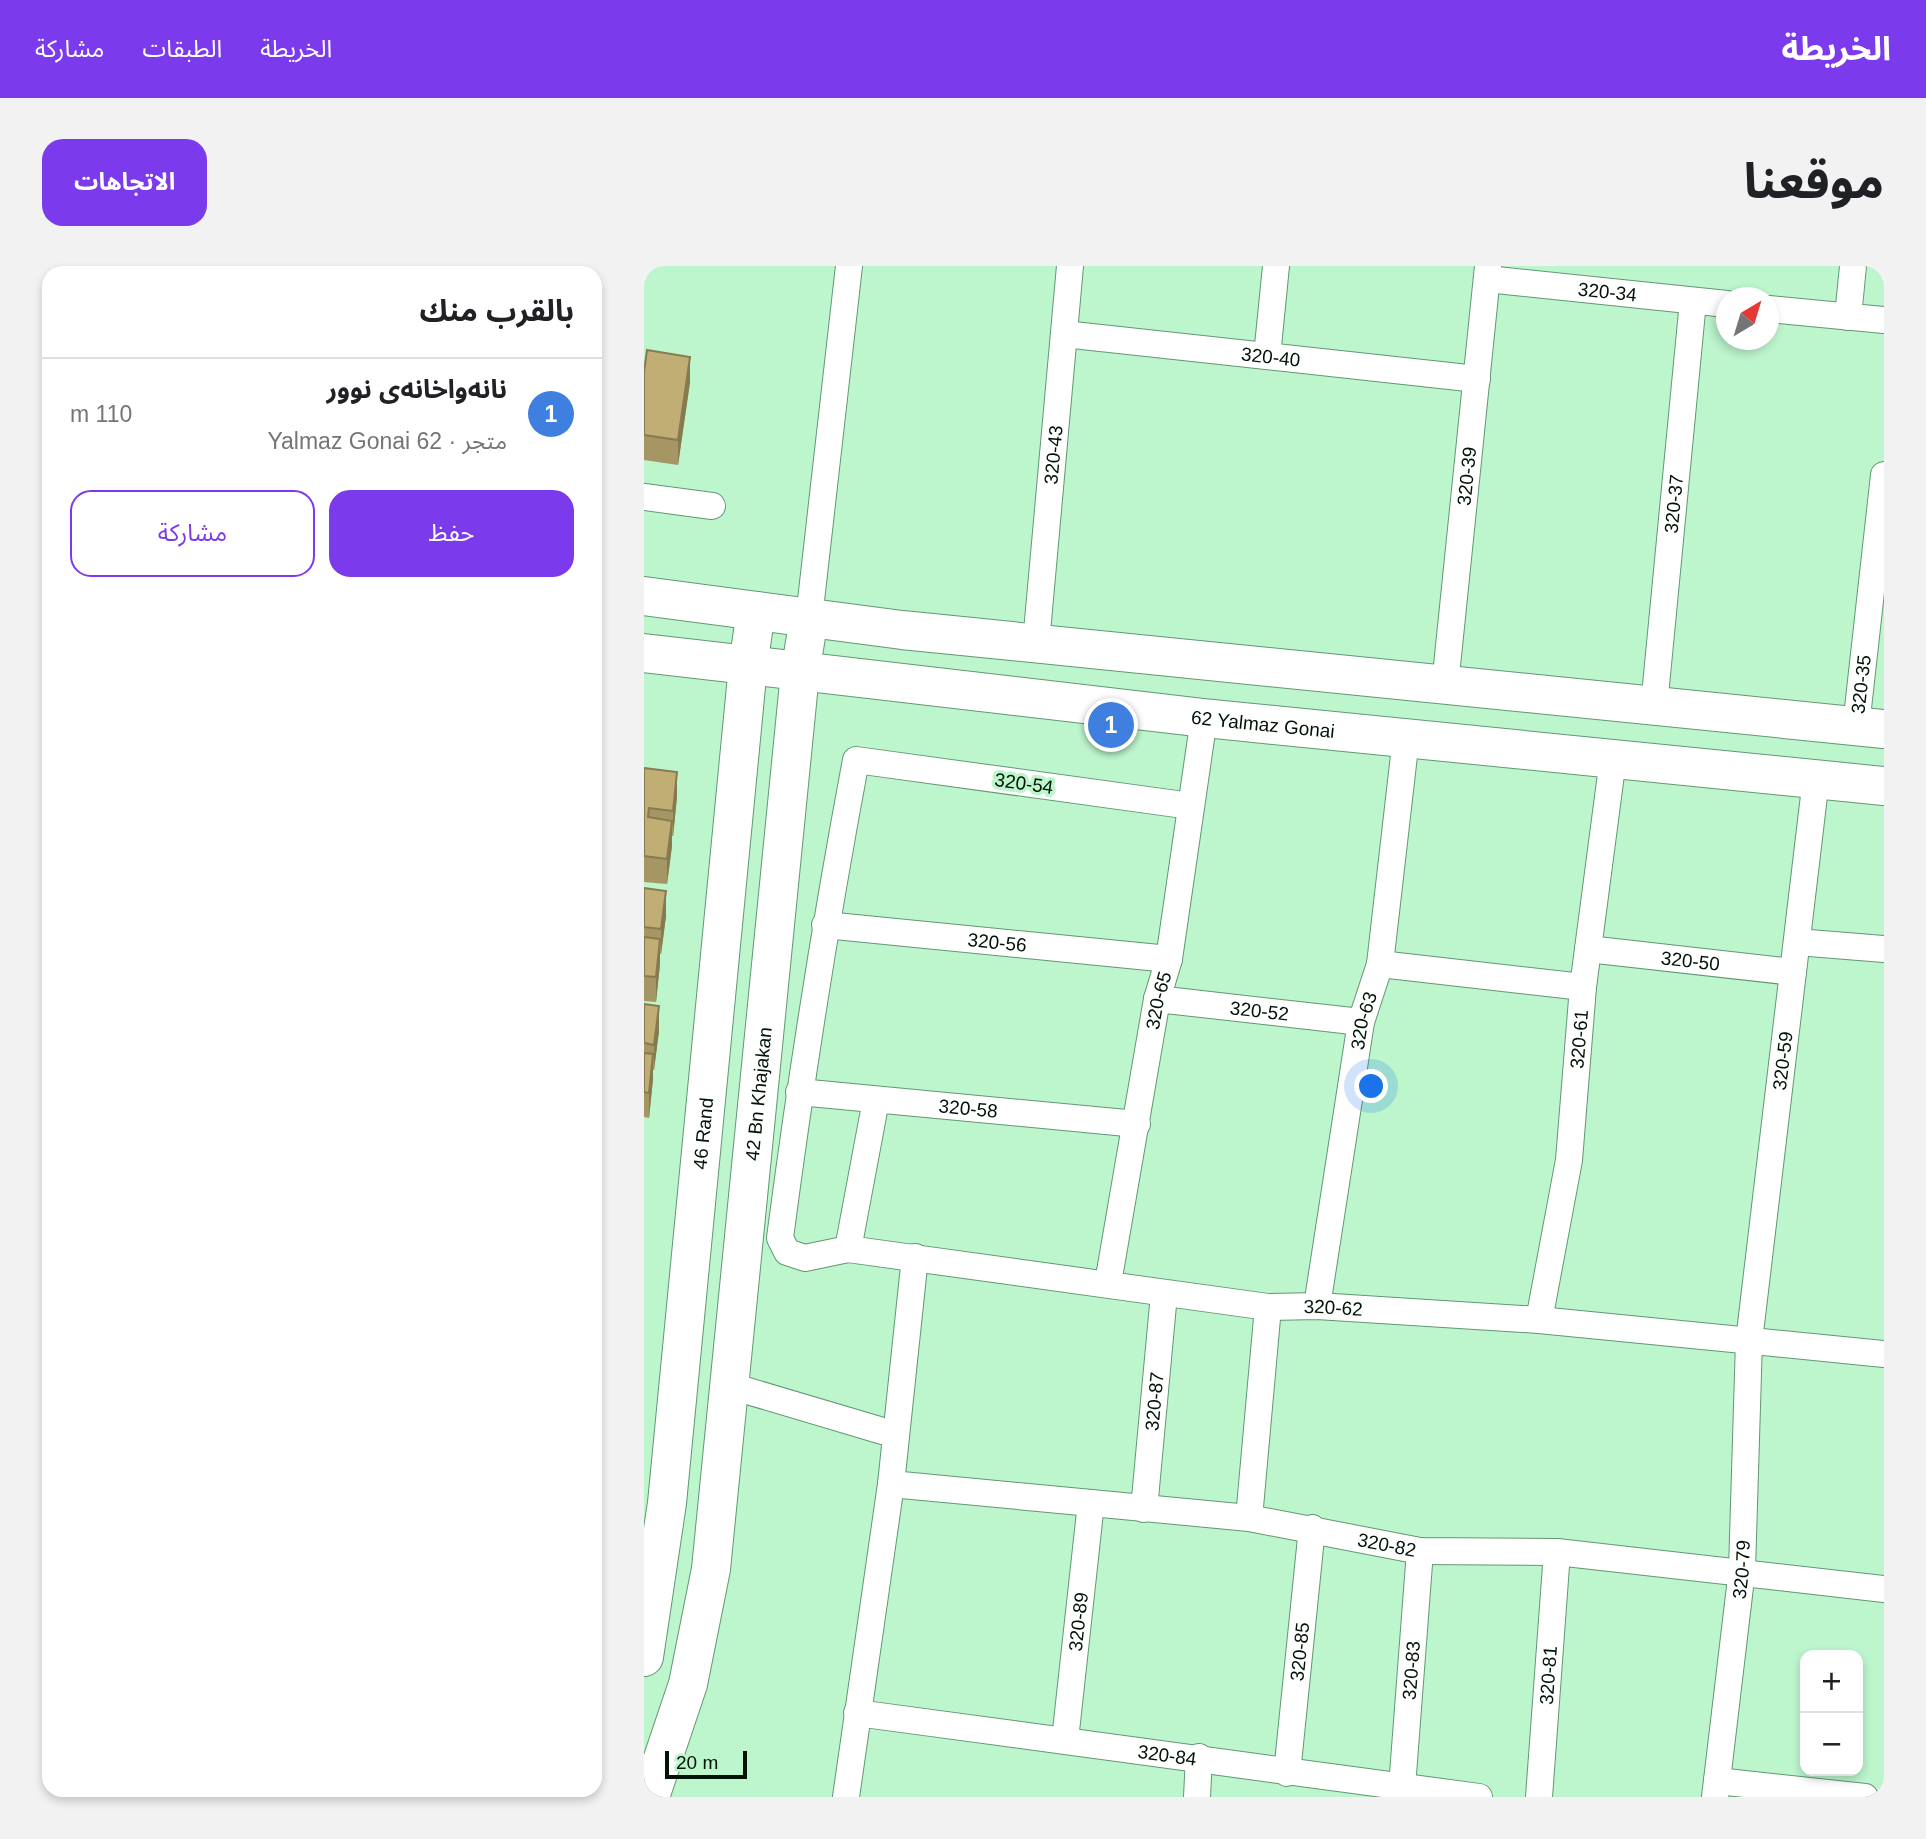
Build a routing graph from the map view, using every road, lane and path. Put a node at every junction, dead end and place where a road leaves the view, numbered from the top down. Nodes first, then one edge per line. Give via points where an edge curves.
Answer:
1 (849, 266) edge
2 (1070, 266) edge
3 (1276, 266) edge
4 (1853, 266) edge
5 (1488, 273) edge
6 (1693, 301) junction
7 (1716, 303) edge
8 (1779, 310) edge
9 (1848, 317) junction
10 (1884, 320) edge
11 (1064, 334) junction
12 (1267, 356) junction
13 (1476, 379) junction
14 (1884, 475) edge
15 (644, 497) edge
16 (712, 506) dead end
17 (644, 596) edge
18 (756, 611) junction
19 (808, 618) junction
20 (1036, 643) junction
21 (644, 653) edge
22 (748, 666) junction
23 (800, 673) junction
24 (1445, 685) junction
25 (1654, 706) junction
26 (1203, 718) junction
27 (1870, 727) edge
28 (1406, 738) junction
29 (1613, 759) junction
30 (1816, 779) junction
31 (1884, 786) edge
32 (1191, 806) junction
33 (825, 925) junction
34 (1797, 942) junction
35 (1588, 949) junction
36 (1884, 949) edge
37 (1169, 959) junction
38 (1380, 964) junction
39 (1793, 972) junction
40 (1583, 987) junction
41 (1157, 999) junction
42 (1361, 1022) junction
43 (799, 1092) junction
44 (876, 1100) junction
45 (1137, 1124) junction
46 (848, 1249) junction
47 (915, 1257) junction
48 (1108, 1283) junction
49 (1164, 1294) junction
50 (1317, 1306) junction
51 (1268, 1307) junction
52 (1539, 1320) junction
53 (1749, 1342) junction
54 (1884, 1354) edge
55 (731, 1386) junction
56 (896, 1435) junction
57 (891, 1484) junction
58 (1091, 1503) junction
59 (1144, 1509) junction
60 (1249, 1518) junction
61 (1312, 1528) junction
62 (1420, 1551) junction
63 (1557, 1552) junction
64 (1742, 1570) junction
65 (1884, 1589) edge
66 (644, 1657) edge
67 (857, 1713) junction
68 (1065, 1740) junction
69 (1199, 1757) junction
70 (1287, 1773) junction
71 (1402, 1787) junction
72 (1716, 1789) edge
73 (650, 1797) edge
74 (846, 1797) edge
75 (1197, 1797) edge
76 (1479, 1797) edge
77 (1539, 1797) edge
78 (1864, 1797) edge

1 - 19 street
2 - 11 street, 320-43
3 - 12 street
4 - 9 street
5 - 6 street, 320-34
5 - 13 street, 320-39
6 - 7 street, 320-34
6 - 25 street, 320-37
8 - 9 street
9 - 10 street
11 - 12 street, 320-40
11 - 20 street, 320-43
12 - 13 street, 320-40
13 - 24 street, 320-39
14 - 27 street, 320-35
15 - 16 street
17 - 18 main road
18 - 19 main road
18 - 22 main road, 46 Rand
19 - 20 main road
19 - 23 main road, 42 Bn Khajakan
20 - 24 main road
21 - 22 main road, 62 Yalmaz Gonai
22 - 23 main road, 62 Yalmaz Gonai
22 - 66 main road, 46 Rand via 667,1503
23 - 26 main road, 62 Yalmaz Gonai
23 - 55 main road, 42 Bn Khajakan
24 - 25 main road
25 - 27 main road
26 - 28 main road, 62 Yalmaz Gonai
26 - 32 street, 320-65
28 - 29 main road, 62 Yalmaz Gonai
28 - 38 street, 320-63
29 - 30 main road, 62 Yalmaz Gonai
29 - 35 street, 320-61
30 - 31 main road, 62 Yalmaz Gonai
30 - 34 street, 320-59
32 - 33 street, 320-54 via 856,760
32 - 37 street, 320-65
33 - 37 street, 320-56
33 - 43 street
34 - 36 street
34 - 39 street, 320-59
35 - 39 street, 320-50
35 - 40 street, 320-61
37 - 41 street, 320-65
38 - 40 street
38 - 42 street, 320-63
39 - 53 street, 320-59
40 - 52 street, 320-61 via 1569,1160
41 - 42 street, 320-52
41 - 45 street, 320-65
42 - 50 street, 320-63
43 - 44 street, 320-58
43 - 46 street, 320-62 via 780,1238 787,1252 805,1258
44 - 45 street, 320-58
44 - 46 street
45 - 48 street, 320-65
46 - 47 street, 320-62
47 - 48 street, 320-62
47 - 56 street
48 - 49 street, 320-62
49 - 51 street, 320-62
49 - 59 street, 320-87
50 - 51 street, 320-62
50 - 52 street, 320-62
51 - 60 street
52 - 53 street, 320-62
53 - 54 street, 320-62
53 - 64 street, 320-79
55 - 56 street
55 - 73 main road, 42 Bn Khajakan via 710,1569 688,1685
56 - 57 street
57 - 58 street, 320-82
57 - 67 street
58 - 59 street, 320-82
58 - 68 street, 320-89
59 - 60 street, 320-82
60 - 61 street, 320-82
61 - 62 street, 320-82
61 - 70 street, 320-85
62 - 63 street, 320-82
62 - 71 street, 320-83
63 - 64 street, 320-82
63 - 77 street, 320-81
64 - 65 street, 320-82
64 - 72 street, 320-79
67 - 68 street, 320-84
67 - 74 street
68 - 69 street, 320-84
69 - 70 street, 320-84
69 - 75 street
70 - 71 street, 320-84
71 - 76 street, 320-84
72 - 78 street

